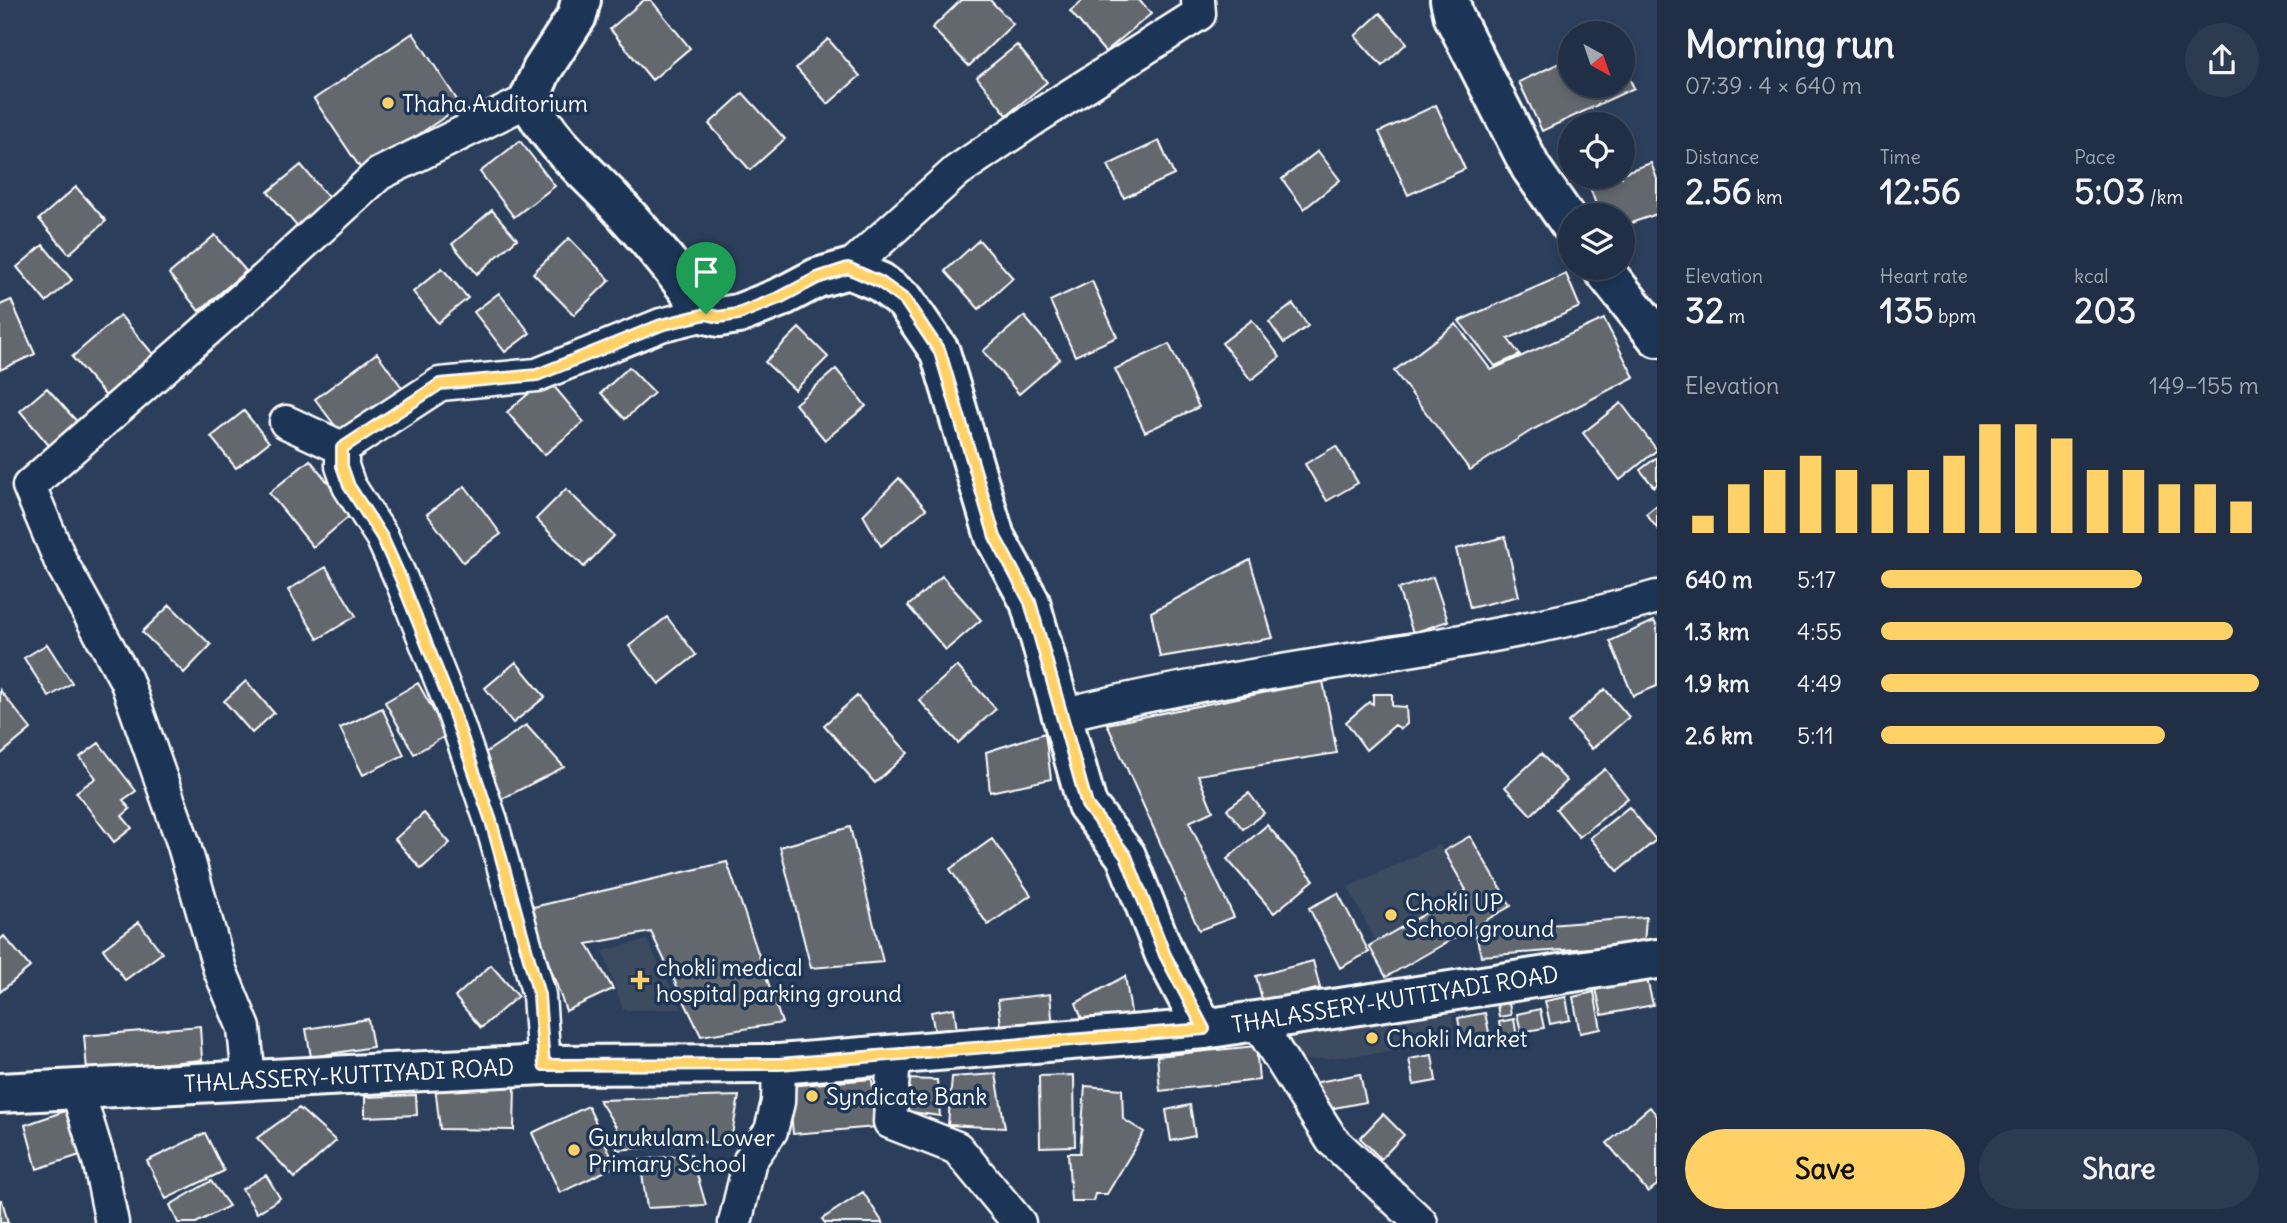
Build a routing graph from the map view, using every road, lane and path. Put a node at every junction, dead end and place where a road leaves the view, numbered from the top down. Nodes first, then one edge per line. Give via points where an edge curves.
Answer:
1 (581, 0) edge
2 (1198, 0) edge
3 (1450, 0) edge
4 (529, 100) junction
5 (1558, 207) edge
6 (848, 268) junction
7 (1612, 280) edge
8 (706, 314) junction
9 (1657, 337) edge
10 (286, 422) dead end
11 (342, 448) junction
12 (1657, 597) edge
13 (1062, 715) junction
14 (1657, 959) edge
15 (1256, 1020) junction
16 (1204, 1029) junction
17 (894, 1055) junction
18 (779, 1064) junction
19 (544, 1065) junction
20 (249, 1080) junction
21 (77, 1089) junction
22 (0, 1093) edge
23 (112, 1223) edge
24 (735, 1223) edge
25 (1019, 1223) edge
26 (1421, 1223) edge

1 - 4 main road via 577,16 542,70
2 - 6 street via 1199,14 957,172
3 - 5 main road via 1454,17 1531,168
4 - 8 main road via 542,127 681,278
4 - 20 street via 379,174 29,486 61,562 126,680 183,842 220,970 244,1028
6 - 8 main road via 738,314
6 - 13 main road via 905,300 940,352 995,537 1030,602
7 - 9 main road
8 - 11 street via 661,325 537,375 440,384
10 - 11 street
11 - 19 street via 349,486 382,537 401,579 491,821 539,995
12 - 13 street via 1524,630 1148,694
13 - 16 main road via 1087,805 1126,856 1165,955
14 - 15 main road, THALASSERY-KUTTIYADI ROAD
15 - 16 main road, THALASSERY-KUTTIYADI ROAD
15 - 26 street via 1332,1140
16 - 17 main road, THALASSERY-KUTTIYADI ROAD
17 - 18 main road, THALASSERY-KUTTIYADI ROAD
17 - 25 street via 890,1122 957,1149
18 - 19 main road, THALASSERY-KUTTIYADI ROAD
18 - 24 street via 778,1102 771,1131 750,1160
19 - 20 main road, THALASSERY-KUTTIYADI ROAD
20 - 21 main road, THALASSERY-KUTTIYADI ROAD
21 - 22 main road, THALASSERY-KUTTIYADI ROAD
21 - 23 street

